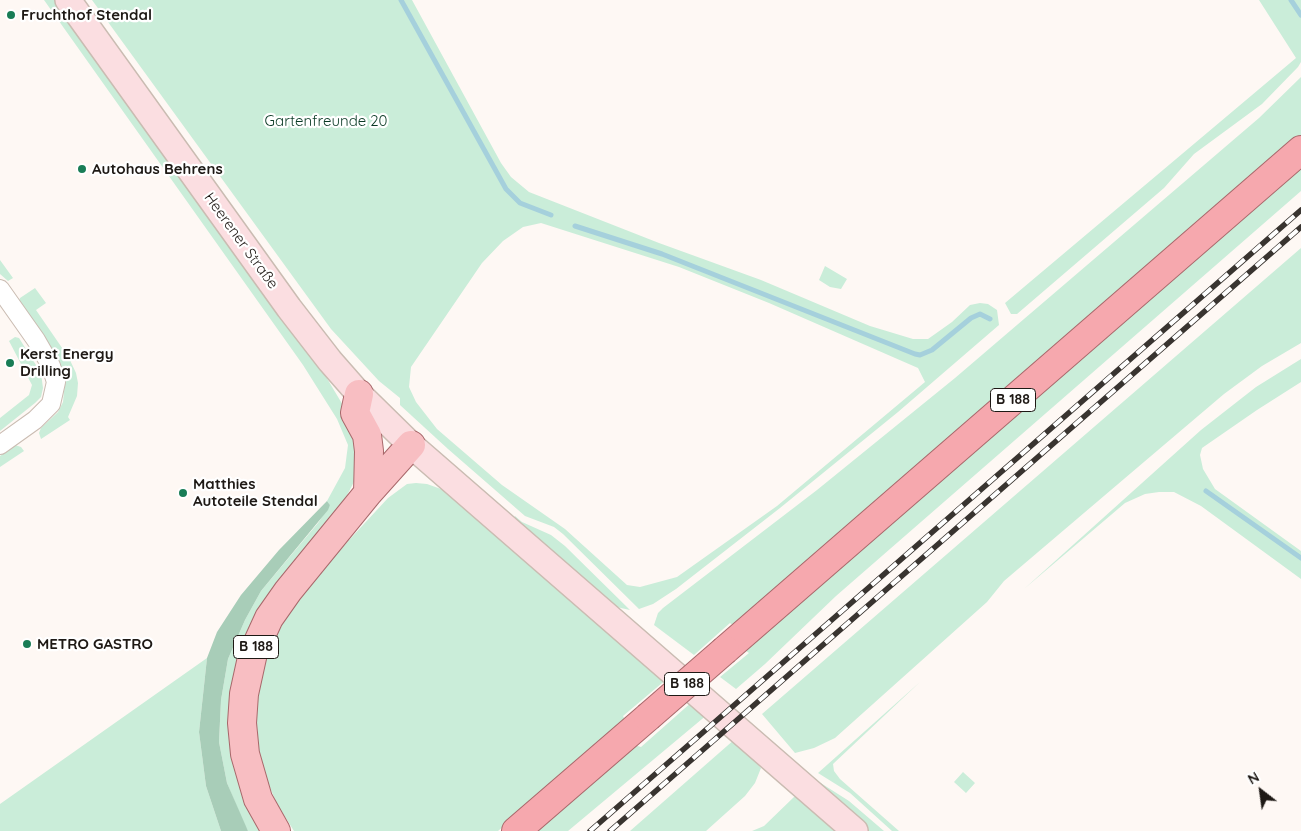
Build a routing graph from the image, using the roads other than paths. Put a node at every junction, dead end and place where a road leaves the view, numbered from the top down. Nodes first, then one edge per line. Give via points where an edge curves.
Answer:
1 (68, 0) edge
2 (1301, 150) edge
3 (0, 289) edge
4 (359, 394) junction
5 (0, 445) edge
6 (411, 445) junction
7 (368, 493) junction
8 (276, 831) edge
9 (516, 831) edge
10 (855, 831) edge

1 - 4 main road, Heerener Straße via 288,308
2 - 9 highway, B 188, bridge
3 - 5 street via 36,340 56,382 51,404
4 - 6 main road, Heerener Straße
4 - 7 main road via 355,413 367,435
6 - 7 main road, B 188
6 - 10 main road, Heerener Straße
7 - 8 main road, B 188 via 281,600 249,667 243,709 245,754 258,799

